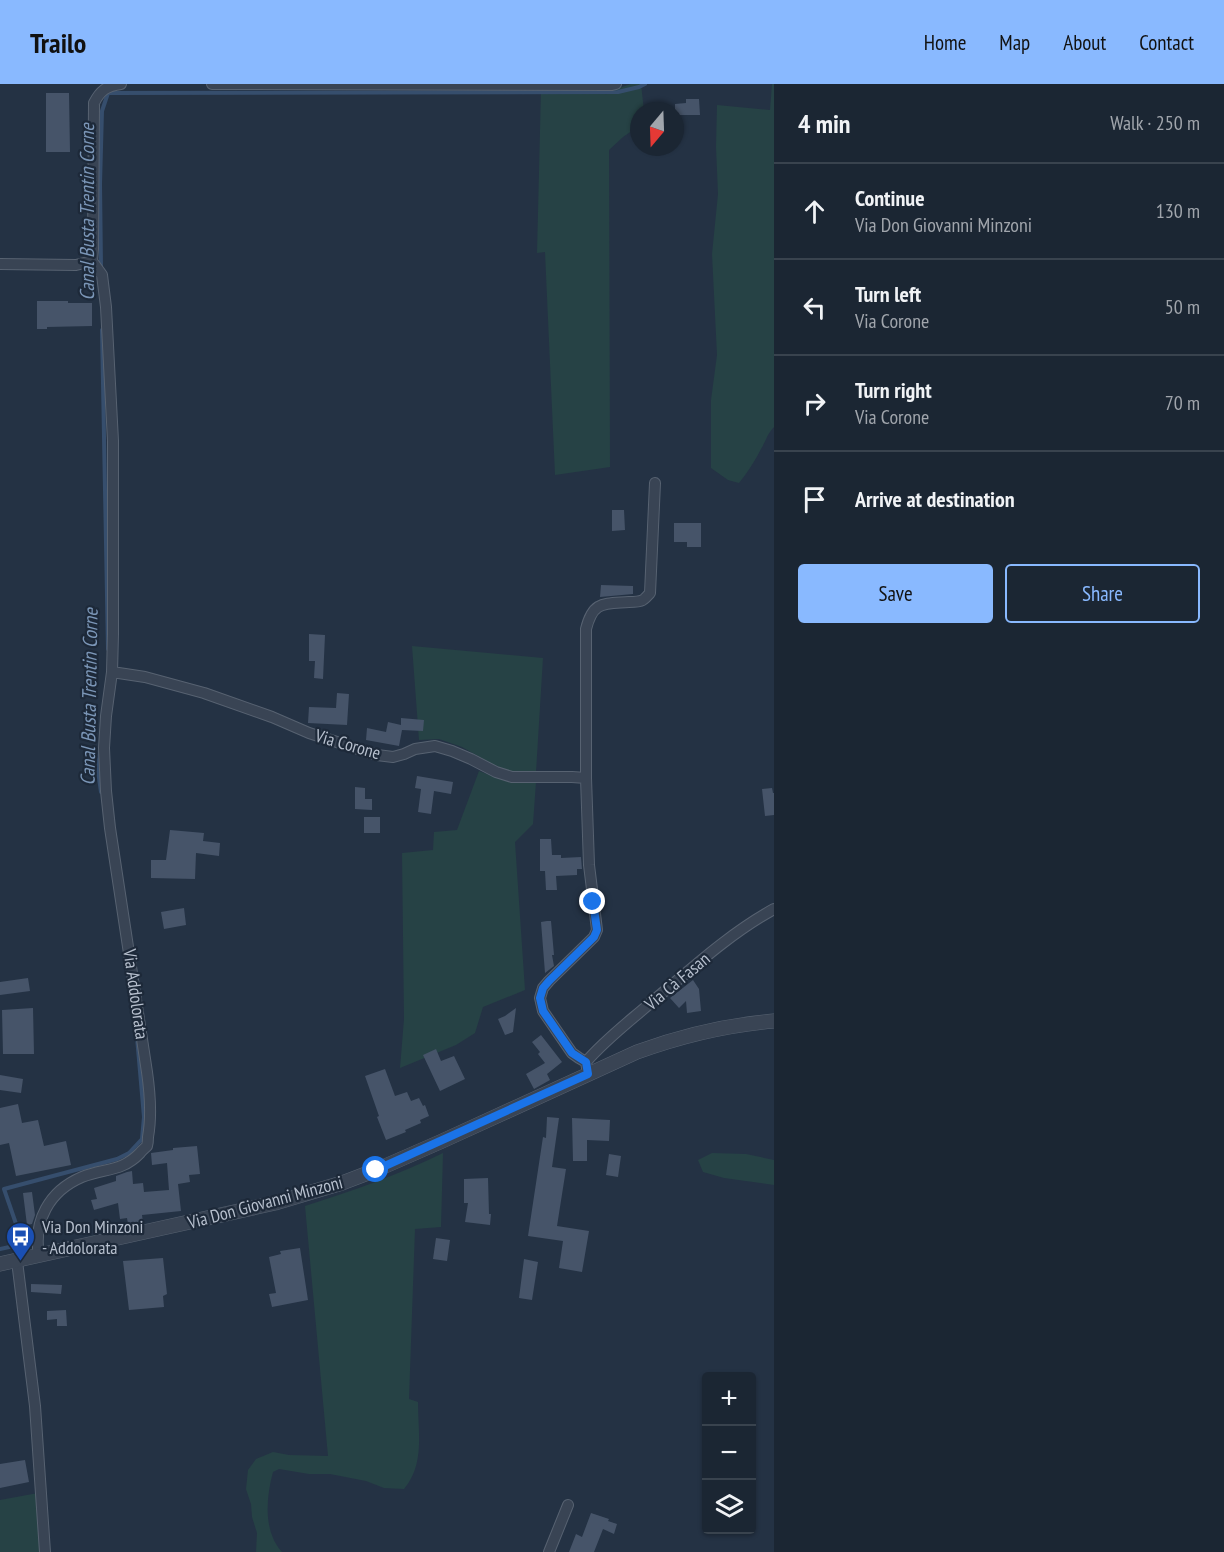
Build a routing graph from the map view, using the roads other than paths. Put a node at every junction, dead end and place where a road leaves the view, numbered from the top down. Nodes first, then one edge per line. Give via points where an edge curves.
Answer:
1 (121, 84) edge
2 (212, 84) edge
3 (616, 84) edge
4 (92, 261) junction
5 (0, 264) edge
6 (655, 483) dead end
7 (111, 672) junction
8 (586, 778) junction
9 (774, 909) edge
10 (774, 1021) edge
11 (587, 1068) junction
12 (39, 1256) junction
13 (17, 1261) junction
14 (0, 1264) edge
15 (568, 1505) dead end
16 (45, 1552) edge
17 (549, 1552) edge

1 - 4 street via 102,90 94,103
2 - 3 street
4 - 5 street via 75,265
4 - 7 street, Via Addolorata via 102,275 112,417
6 - 8 street via 650,593 643,600 602,603 588,619
7 - 8 street, Via Corone via 204,693 377,755 393,757 435,746 512,777
7 - 12 street, Via Addolorata via 105,738 106,791 151,1100 150,1127 147,1146 132,1161 83,1176 49,1201 38,1227
8 - 11 street via 589,865 597,930 543,988 540,998 543,1011
9 - 11 street, Via Cà Fasan via 726,939 609,1038
10 - 11 street, Via Don Giovanni Minzoni via 683,1037
11 - 12 street, Via Don Giovanni Minzoni via 431,1146 342,1183 265,1205
12 - 13 street, Via Don Giovanni Minzoni
13 - 14 street, Via Don Giovanni Minzoni
13 - 16 street via 35,1406
15 - 17 street

